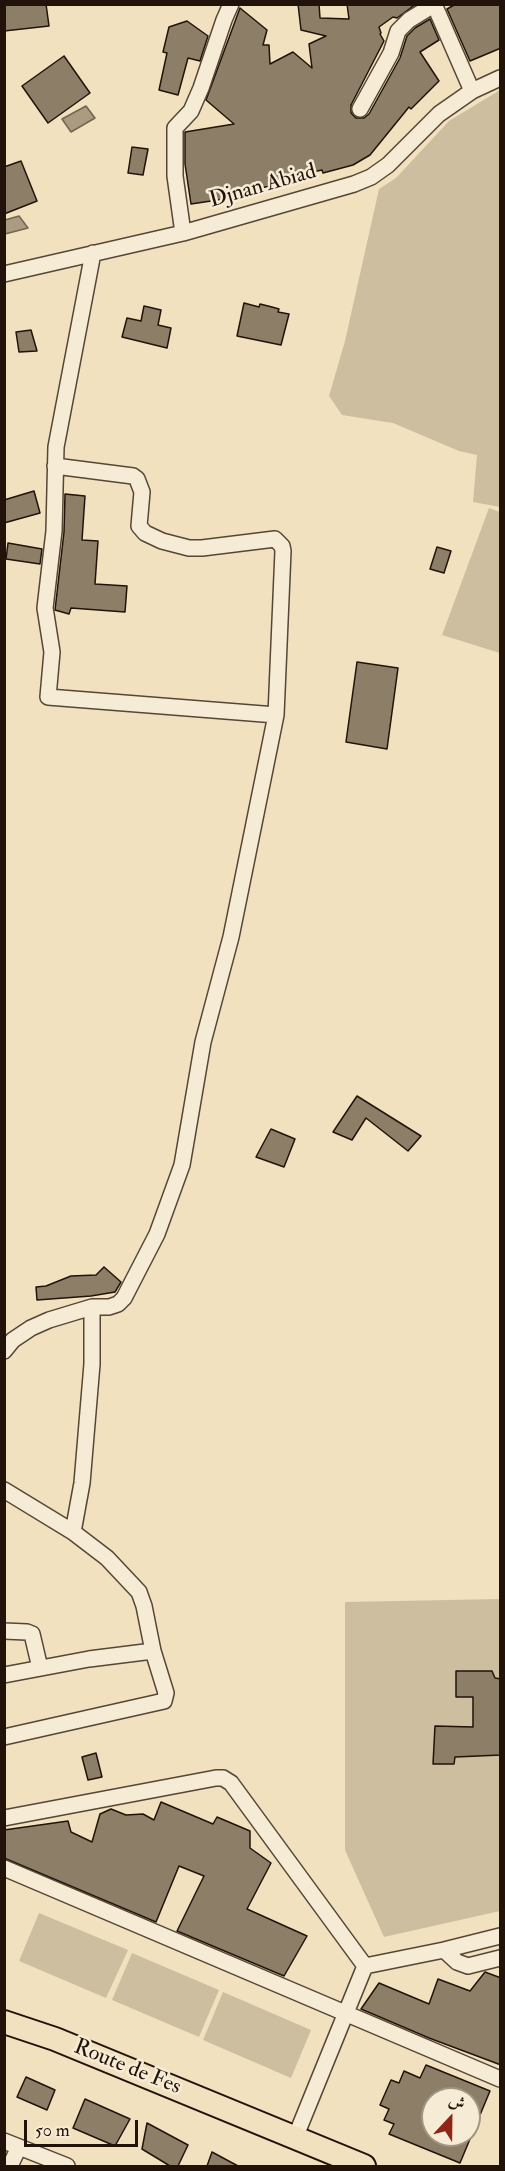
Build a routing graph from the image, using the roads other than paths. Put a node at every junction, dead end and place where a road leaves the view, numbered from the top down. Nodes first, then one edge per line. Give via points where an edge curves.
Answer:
1 (231, 4) edge
2 (434, 5) edge
3 (501, 78) edge
4 (472, 91) junction
5 (360, 109) dead end
6 (183, 233) junction
7 (93, 253) junction
8 (4, 274) edge
9 (55, 466) junction
10 (276, 715) junction
11 (92, 1307) junction
12 (4, 1351) edge
13 (4, 1490) edge
14 (73, 1532) junction
15 (4, 1631) edge
16 (153, 1651) junction
17 (40, 1668) junction
18 (4, 1675) edge
19 (4, 1737) edge
20 (4, 1818) edge
21 (4, 1868) edge
22 (501, 1936) edge
23 (444, 1950) junction
24 (501, 1958) edge
25 (365, 1966) junction
26 (4, 2012) edge
27 (344, 2014) junction
28 (4, 2022) edge
29 (55, 2039) junction
30 (501, 2079) edge
31 (295, 2138) junction
32 (4, 2141) edge
33 (20, 2147) junction
34 (10, 2166) edge
35 (67, 2166) edge
36 (364, 2166) edge

1 - 6 street via 191,111 175,128 175,176
2 - 4 street
2 - 5 street via 398,31 391,53
3 - 4 street, Djnan Abiad
4 - 6 street, Djnan Abiad via 439,114 371,177
6 - 7 street, Djnan Abiad
7 - 8 street, Djnan Abiad
7 - 9 street via 62,409
9 - 10 street via 133,476 141,492 139,526 145,533 175,545 202,548 270,538 279,541 283,551
9 - 10 street via 54,531 45,608 52,652 48,697
10 - 11 street via 231,937 203,1042 182,1165 157,1234 124,1298 109,1307
11 - 12 street via 31,1328
11 - 14 street via 92,1364 82,1483
13 - 14 street
14 - 16 street via 107,1558 139,1592
15 - 17 street via 32,1634
16 - 17 street
16 - 19 street via 165,1689 164,1701
17 - 18 street
20 - 25 street via 216,1778 228,1780
21 - 27 street
22 - 23 street
23 - 24 street via 468,1966
23 - 25 street
25 - 27 street
26 - 29 main road, Route de Fes
27 - 30 street
27 - 31 street
28 - 29 main road, Route de Fes
29 - 31 main road, Route de Fes
31 - 36 main road, Route de Fes
32 - 33 street
33 - 34 street
33 - 35 street

